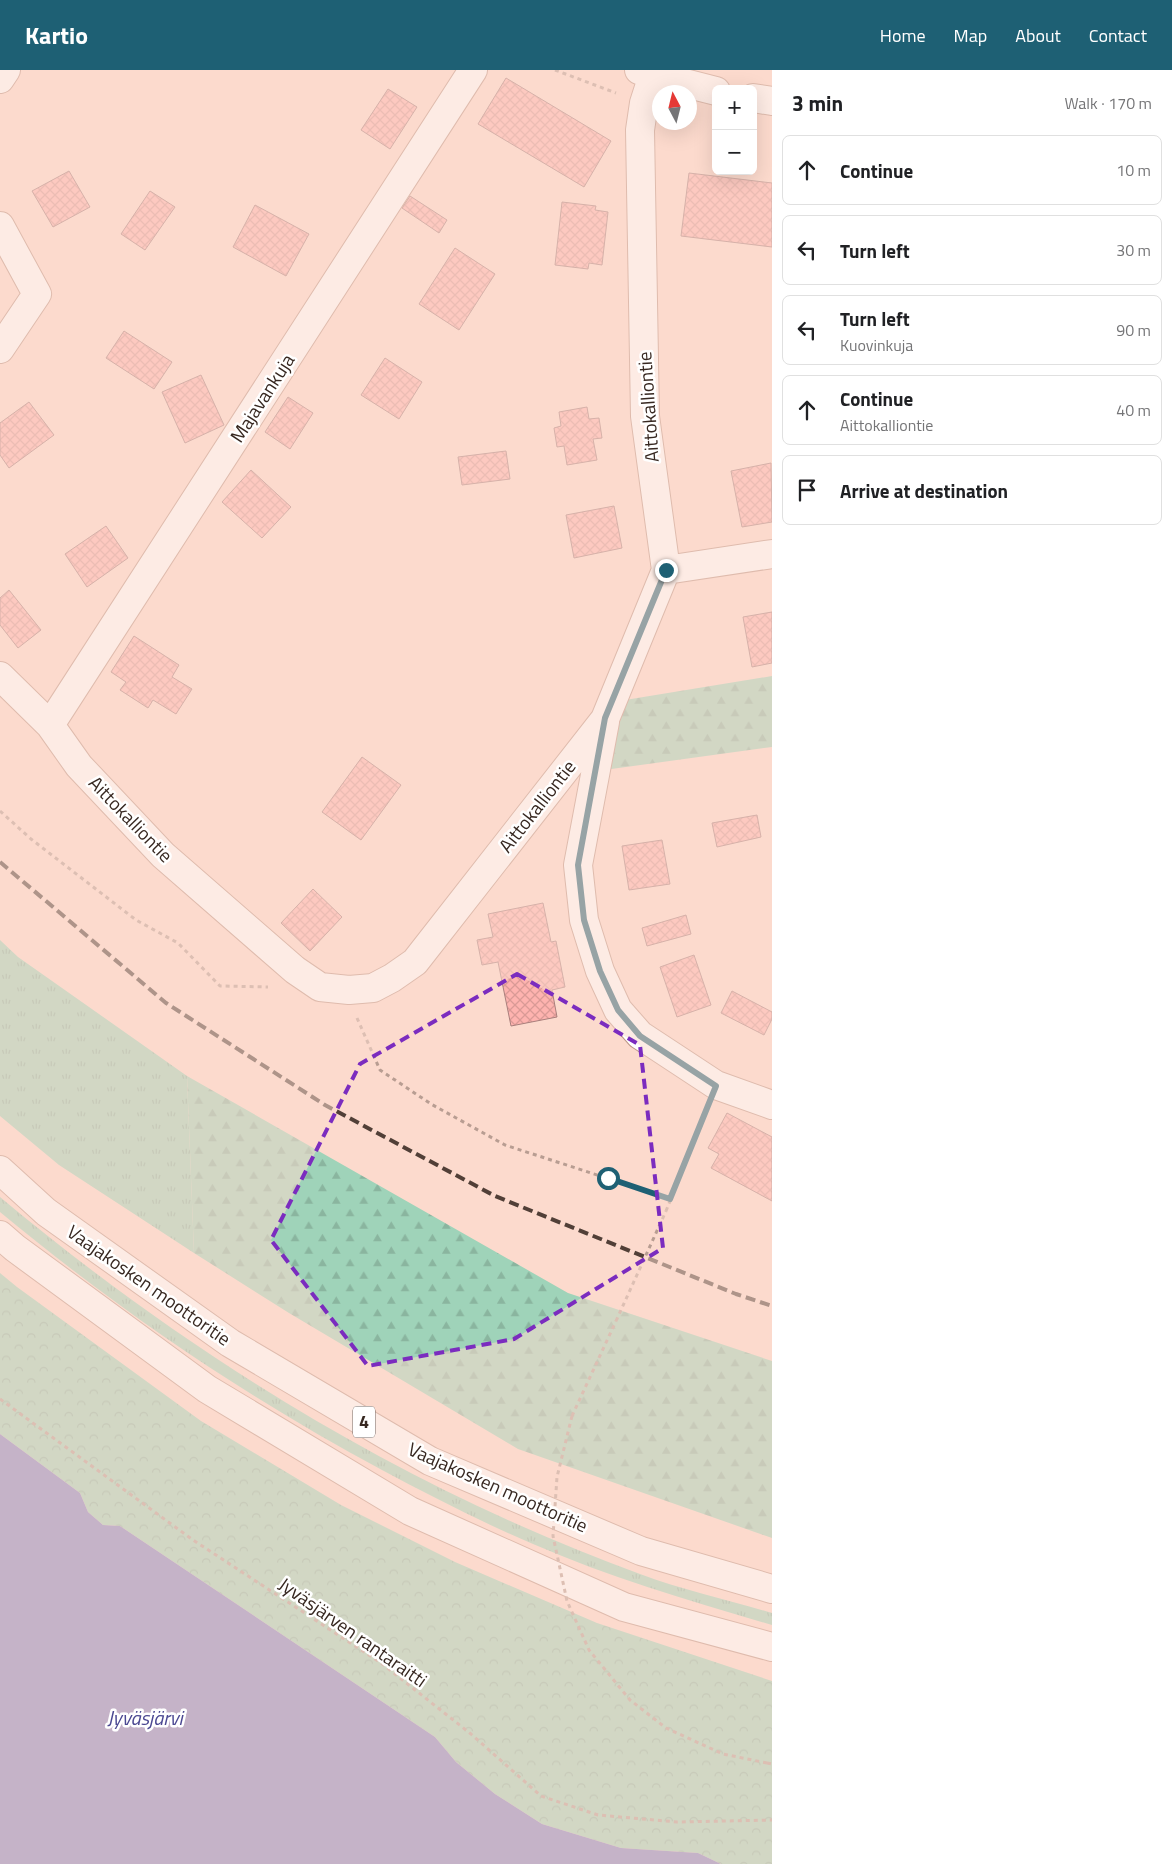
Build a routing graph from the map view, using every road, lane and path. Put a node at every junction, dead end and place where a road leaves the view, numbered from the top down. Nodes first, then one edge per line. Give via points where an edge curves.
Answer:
1 (6, 70) edge
2 (473, 70) edge
3 (555, 70) edge
4 (646, 73) edge
5 (0, 79) edge
6 (712, 91) edge
7 (757, 99) edge
8 (772, 101) edge
9 (644, 103) junction
10 (0, 226) edge
11 (0, 349) edge
12 (772, 554) edge
13 (666, 570) junction
14 (0, 676) edge
15 (605, 718) junction
16 (50, 725) junction
17 (0, 811) edge
18 (305, 977) junction
19 (349, 990) junction
20 (716, 1086) junction
21 (772, 1105) edge
22 (0, 1170) edge
23 (670, 1199) junction
24 (0, 1235) edge
25 (0, 1399) edge
26 (772, 1589) edge
27 (772, 1647) edge
28 (772, 1764) edge
29 (772, 1820) edge

1 - 5 main road
2 - 16 main road, Majavankuja
3 - 9 path
4 - 6 main road
4 - 9 main road, Aittokalliontie
7 - 8 main road
9 - 13 main road, Aittokalliontie via 640,130 645,416
10 - 11 main road via 37,294
12 - 13 main road
13 - 15 main road, Aittokalliontie
14 - 16 main road, Aittokalliontie
15 - 19 main road, Aittokalliontie via 415,962 373,988
15 - 20 main road via 578,865 584,920 600,971 618,1010 640,1036
16 - 18 main road, Aittokalliontie via 79,766 163,855
17 - 18 path via 136,920 178,943 220,986 265,988
18 - 19 main road, Aittokalliontie via 320,987
19 - 23 path via 358,1021 380,1070 431,1104 504,1145
20 - 21 main road
20 - 23 path
22 - 26 main road, Vaajakosken moottoritie / 4 via 46,1212 230,1343 430,1461 641,1551
23 - 28 path, bridge via 572,1416 557,1477 553,1536 567,1601 589,1650 630,1700 666,1728 723,1754
24 - 27 main road via 207,1389 410,1511 624,1607
25 - 29 path, Jyväsjärven rantaraitti via 193,1540 381,1663 471,1734 541,1796 598,1815 677,1822

